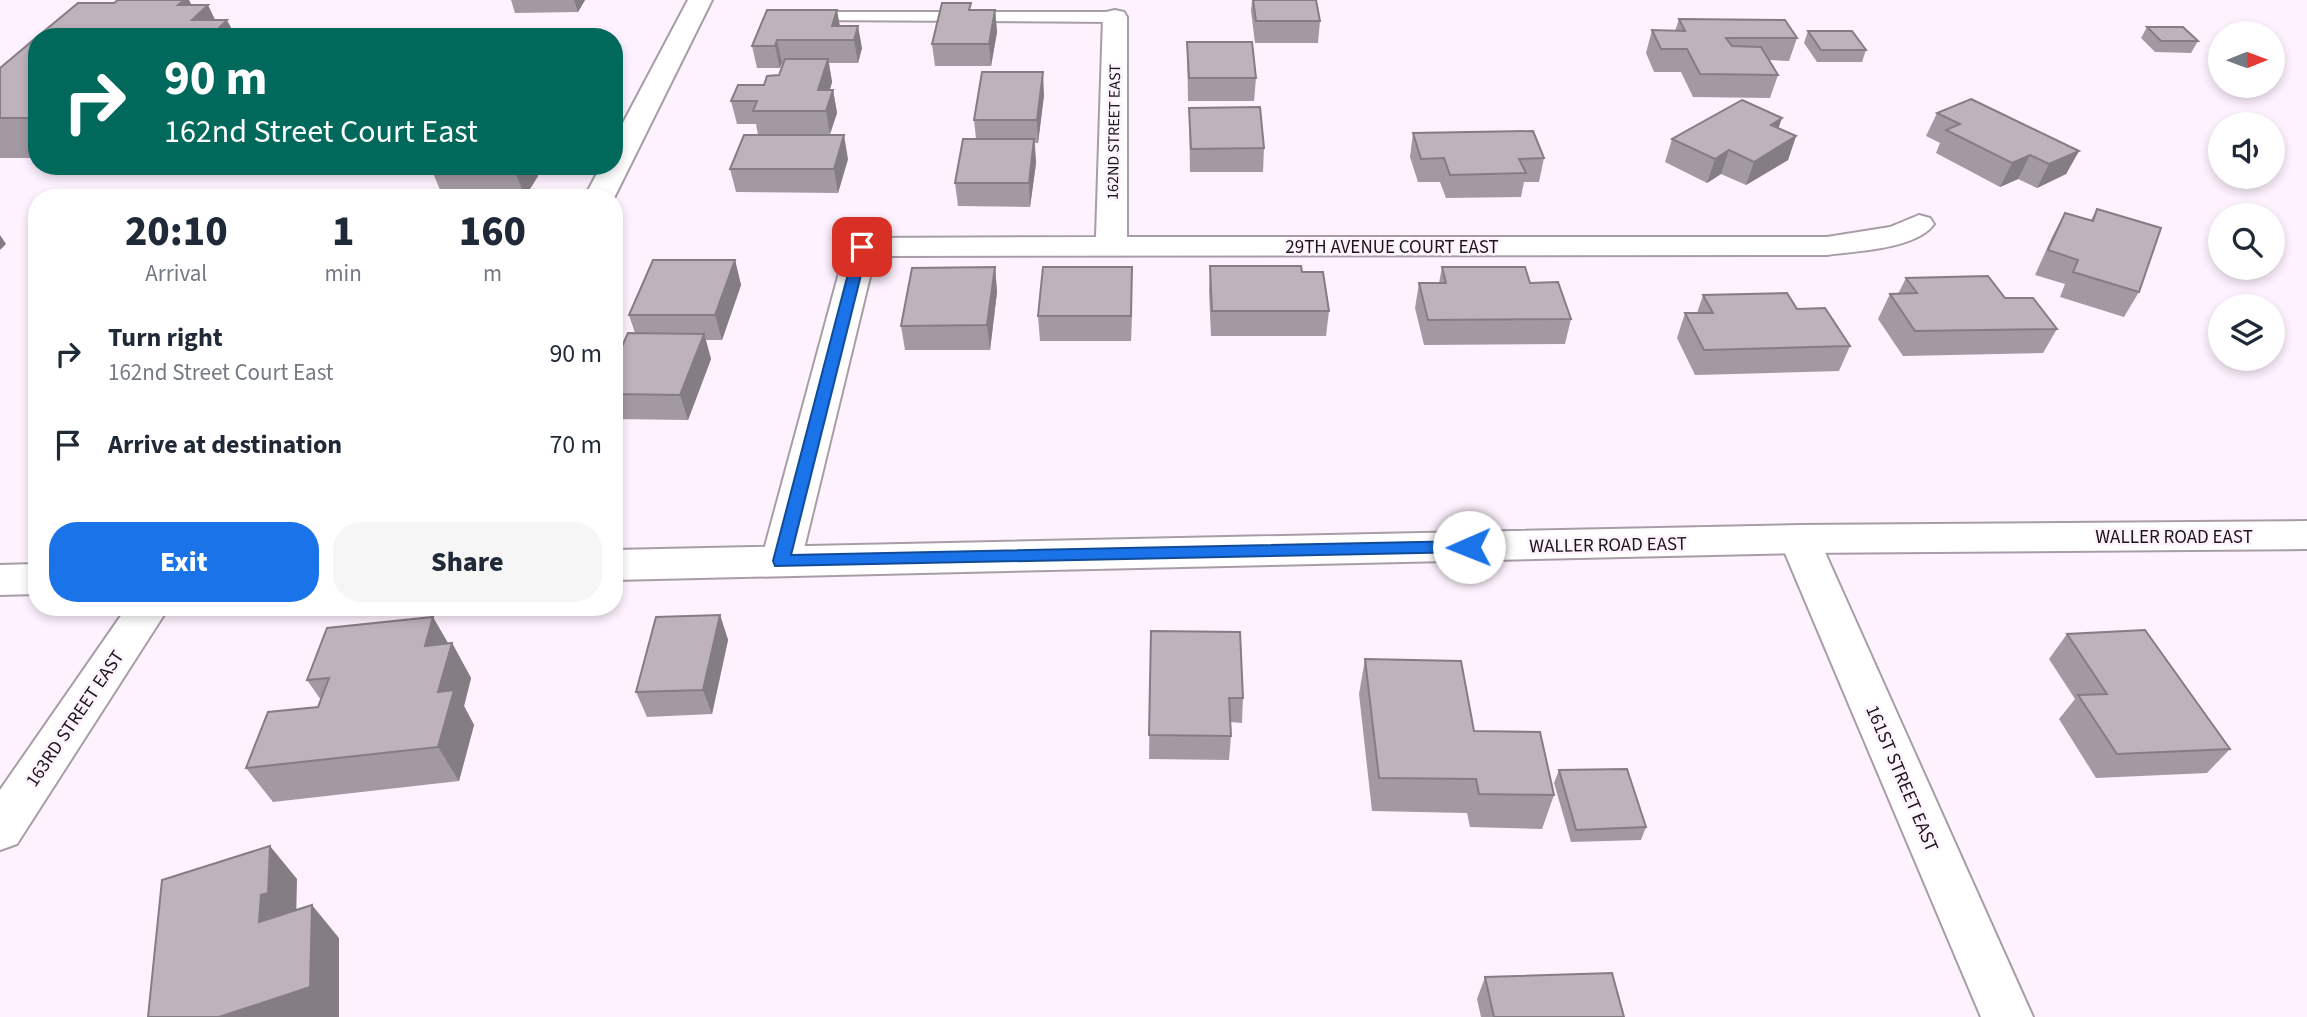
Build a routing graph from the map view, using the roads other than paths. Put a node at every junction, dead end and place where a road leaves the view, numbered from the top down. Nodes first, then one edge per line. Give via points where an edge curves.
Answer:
1 (700, 0) edge
2 (812, 17) edge
3 (1115, 17) joint
4 (623, 151) edge
5 (1919, 224) dead end
6 (1111, 247) junction
7 (2307, 535) edge
8 (1799, 539) junction
9 (781, 561) junction
10 (623, 565) edge
11 (28, 579) edge
12 (0, 580) edge
13 (143, 616) edge
14 (0, 829) edge
15 (2007, 1017) edge

1 - 4 street
2 - 3 lane
3 - 6 street, 162ND STREET EAST
5 - 6 street, 29TH AVENUE COURT EAST via 1898,235 1827,246
6 - 9 street, 29TH AVENUE COURT EAST via 862,247
7 - 8 street, WALLER ROAD EAST
8 - 9 street, WALLER ROAD EAST
8 - 15 street, 161ST STREET EAST
9 - 10 street, WALLER ROAD EAST
11 - 12 street
13 - 14 street, 163RD STREET EAST

